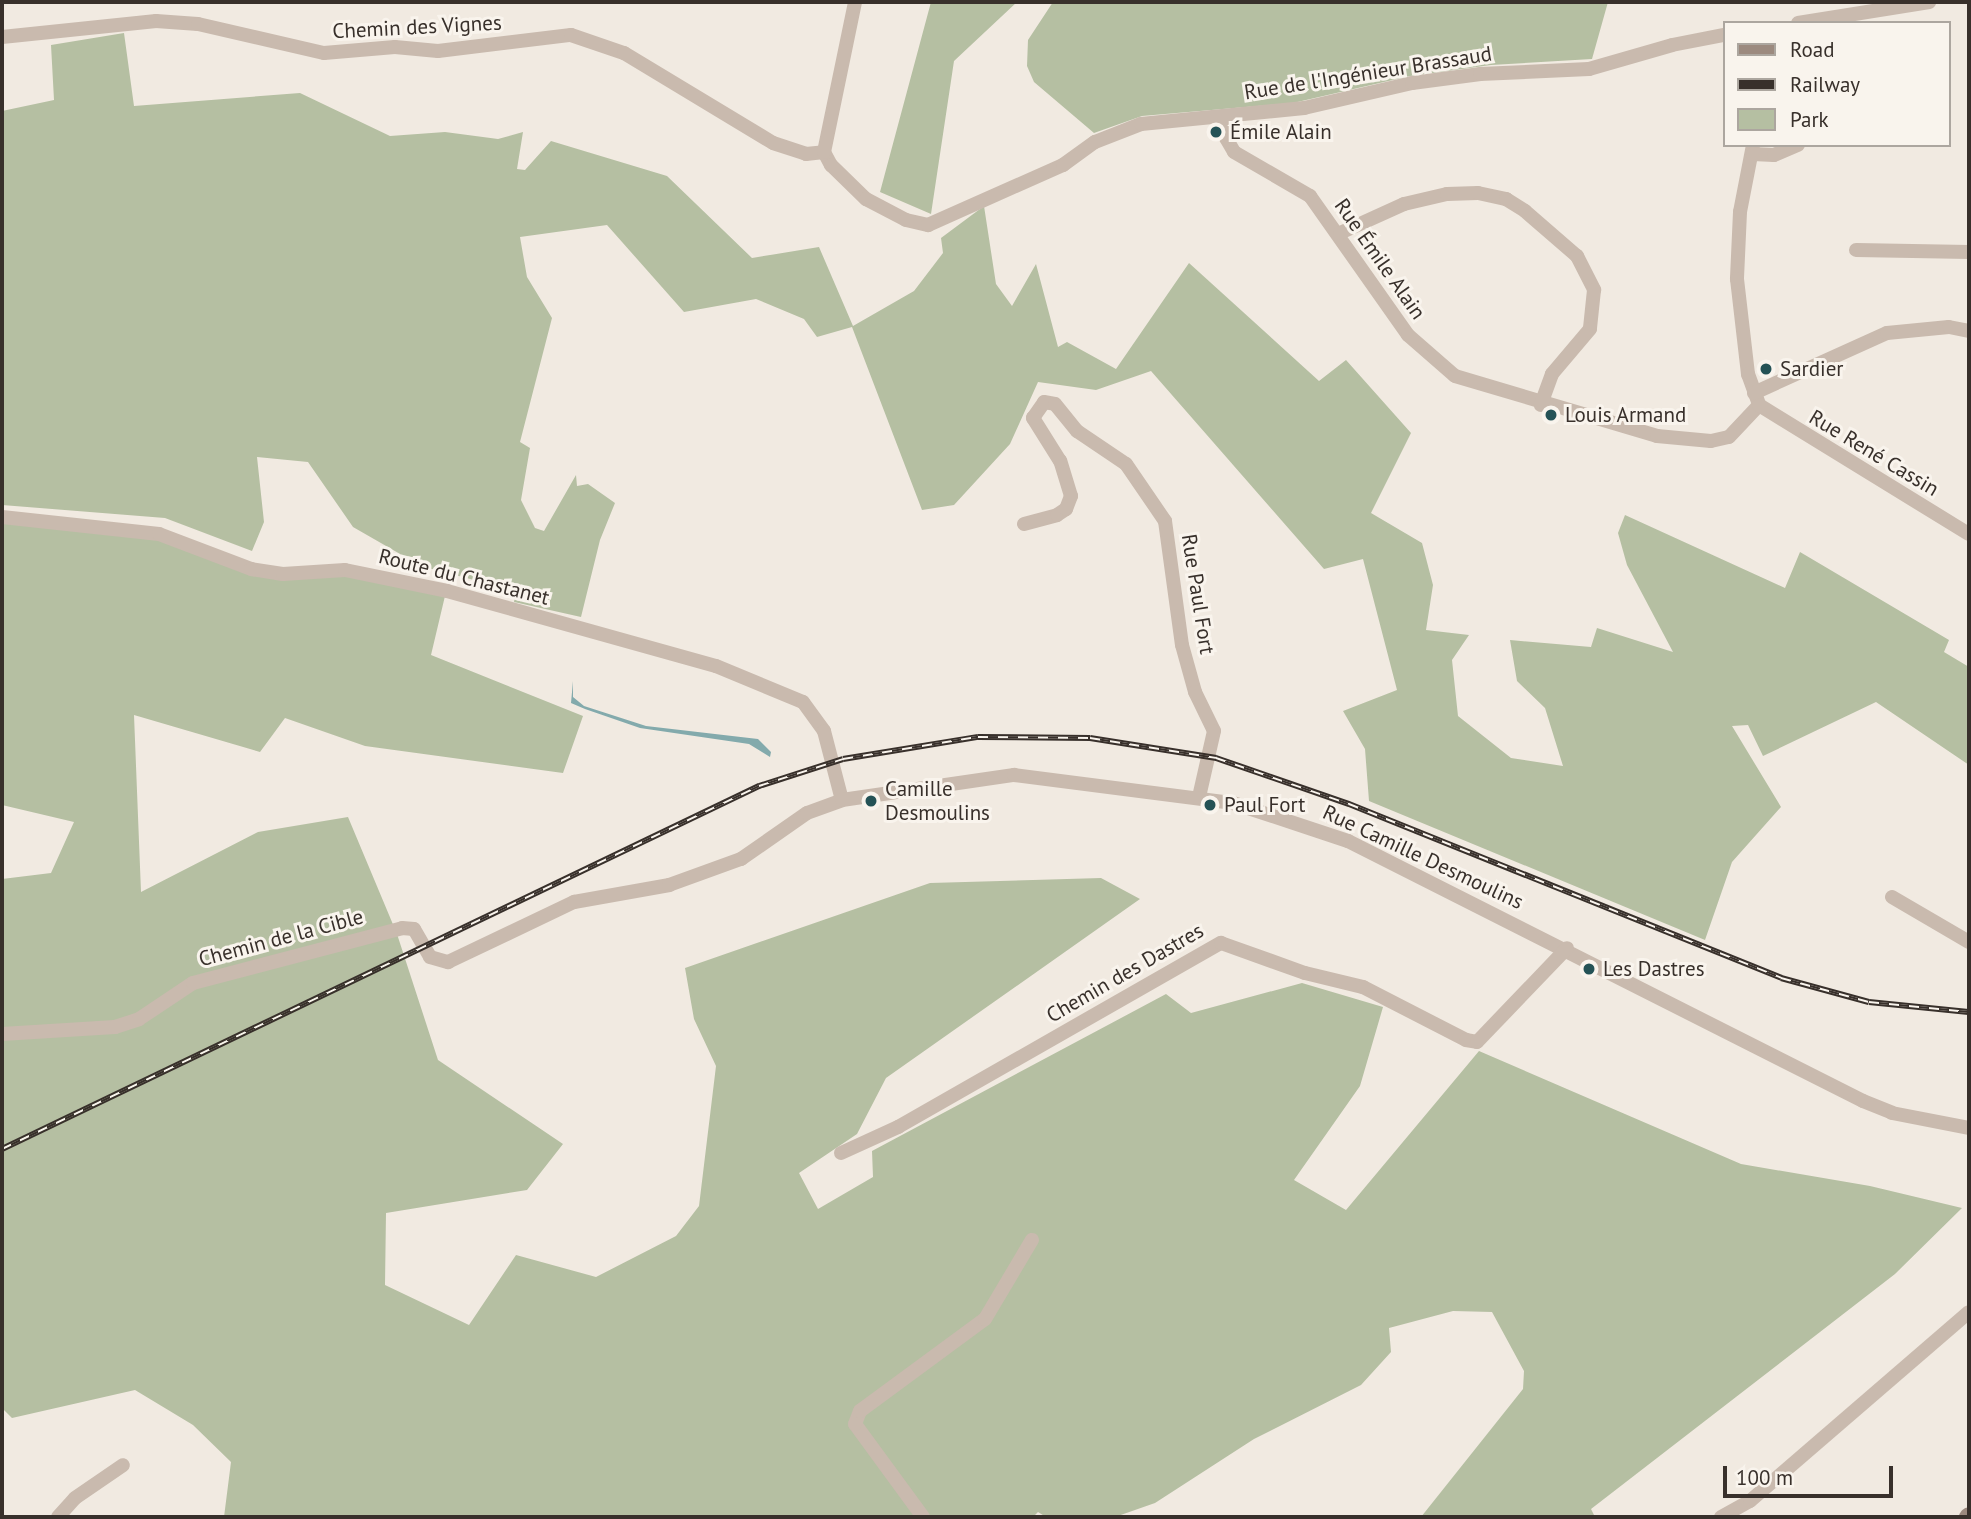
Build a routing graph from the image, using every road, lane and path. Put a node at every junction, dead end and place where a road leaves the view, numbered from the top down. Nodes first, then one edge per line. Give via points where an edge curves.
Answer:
1 (855, 2) edge
2 (1929, 2) edge
3 (1856, 13) edge
4 (1810, 21) edge
5 (1722, 35) edge
6 (2, 37) edge
7 (1224, 116) junction
8 (1793, 147) edge
9 (1753, 150) edge
10 (824, 152) junction
11 (1340, 233) junction
12 (1856, 250) dead end
13 (1969, 252) edge
14 (1969, 331) edge
15 (1756, 399) junction
16 (1541, 405) junction
17 (2, 517) edge
18 (1024, 524) dead end
19 (1969, 534) edge
20 (1199, 797) junction
21 (842, 800) junction
22 (1892, 897) dead end
23 (414, 929) joint
24 (1969, 942) edge
25 (1567, 948) junction
26 (2, 1034) edge
27 (1969, 1128) edge
28 (841, 1153) dead end
29 (1032, 1240) dead end
30 (1969, 1312) edge
31 (123, 1465) dead end
32 (58, 1517) edge
33 (923, 1517) edge
34 (1721, 1517) edge

1 - 10 street
2 - 3 street
3 - 4 street
5 - 7 street, Rue de l'Ingénieur Brassaud via 1589,69 1412,83 1304,108
6 - 10 street, Chemin des Vignes via 156,21 198,24 324,53 395,47 438,51 571,35 624,53 773,143 806,154
7 - 10 street, Rue de l'Ingénieur Brassaud via 1142,124 1095,142 1063,164 928,225 906,220 866,199
7 - 11 street, Rue Émile Alain via 1226,138 1234,152 1310,196
8 - 9 street via 1774,155
9 - 15 street via 1740,212 1737,279
11 - 16 street, Rue Émile Alain via 1408,335 1436,361 1473,384
11 - 16 street via 1404,204 1447,194 1478,193 1506,199 1525,211 1577,256 1594,290 1590,329 1552,374
12 - 13 street
14 - 15 street via 1949,327 1887,332
15 - 16 street, Rue Émile Alain via 1729,437 1711,441 1657,436
15 - 19 street, Rue René Cassin
17 - 21 street, Route du Chastanet via 159,534 251,569 283,574 345,570 435,589 716,666 803,702 824,731
18 - 20 street, Rue Paul Fort via 1057,515 1066,509 1071,496 1060,461 1033,418 1044,402 1055,404 1077,431 1126,464 1165,521 1182,645 1195,692 1214,731
20 - 21 street, Rue Camille Desmoulins via 1014,775
20 - 25 street, Rue Camille Desmoulins via 1270,813 1348,841 1475,907
21 - 23 street, Rue Camille Desmoulins via 807,813 741,859 669,885 574,902 448,962 430,957
22 - 24 street
23 - 26 street, Chemin de la Cible via 402,928 193,983 139,1019 115,1027
25 - 27 street, Rue Camille Desmoulins via 1877,1107
25 - 28 street, Chemin des Dastres via 1477,1042 1466,1041 1363,987 1305,973 1221,943 898,1128
29 - 33 street via 985,1319 860,1411 855,1424
30 - 34 street via 1750,1502
31 - 32 street via 75,1498

